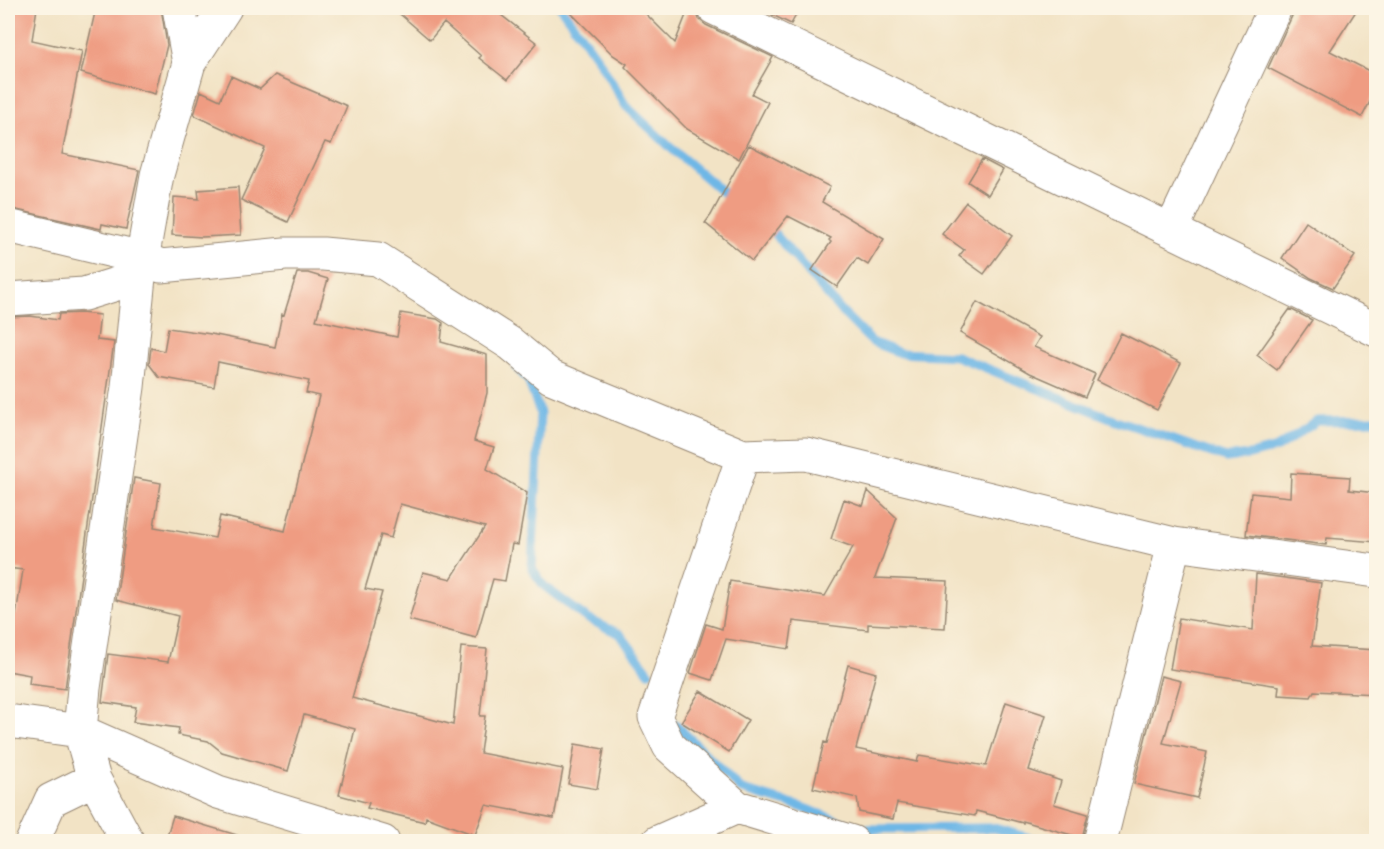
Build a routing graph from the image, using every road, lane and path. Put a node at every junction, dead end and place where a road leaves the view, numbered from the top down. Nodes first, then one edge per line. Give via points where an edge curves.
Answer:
1 (179, 8) edge
2 (225, 8) edge
3 (714, 8) edge
4 (1275, 8) edge
5 (189, 63) junction
6 (8, 226) edge
7 (1172, 229) junction
8 (141, 267) junction
9 (8, 299) edge
10 (1377, 330) edge
11 (743, 456) junction
12 (1174, 544) junction
13 (1377, 571) edge
14 (8, 721) edge
15 (80, 731) junction
16 (94, 779) junction
17 (737, 807) junction
18 (32, 842) edge
19 (128, 842) edge
20 (383, 842) edge
21 (658, 842) edge
22 (852, 842) edge
23 (1100, 842) edge

1 - 5 street
2 - 5 street
3 - 7 street
4 - 7 street
5 - 8 street via 157,175
6 - 8 street
7 - 10 street
8 - 9 street via 84,294
8 - 11 street via 285,254 378,259 511,344 551,377
8 - 15 street
11 - 12 street via 806,454
11 - 17 street via 655,717 669,746
12 - 13 street
12 - 23 street
14 - 15 street
15 - 16 street
15 - 20 street via 218,792
16 - 18 street via 51,800
16 - 19 street
17 - 21 street
17 - 22 street

